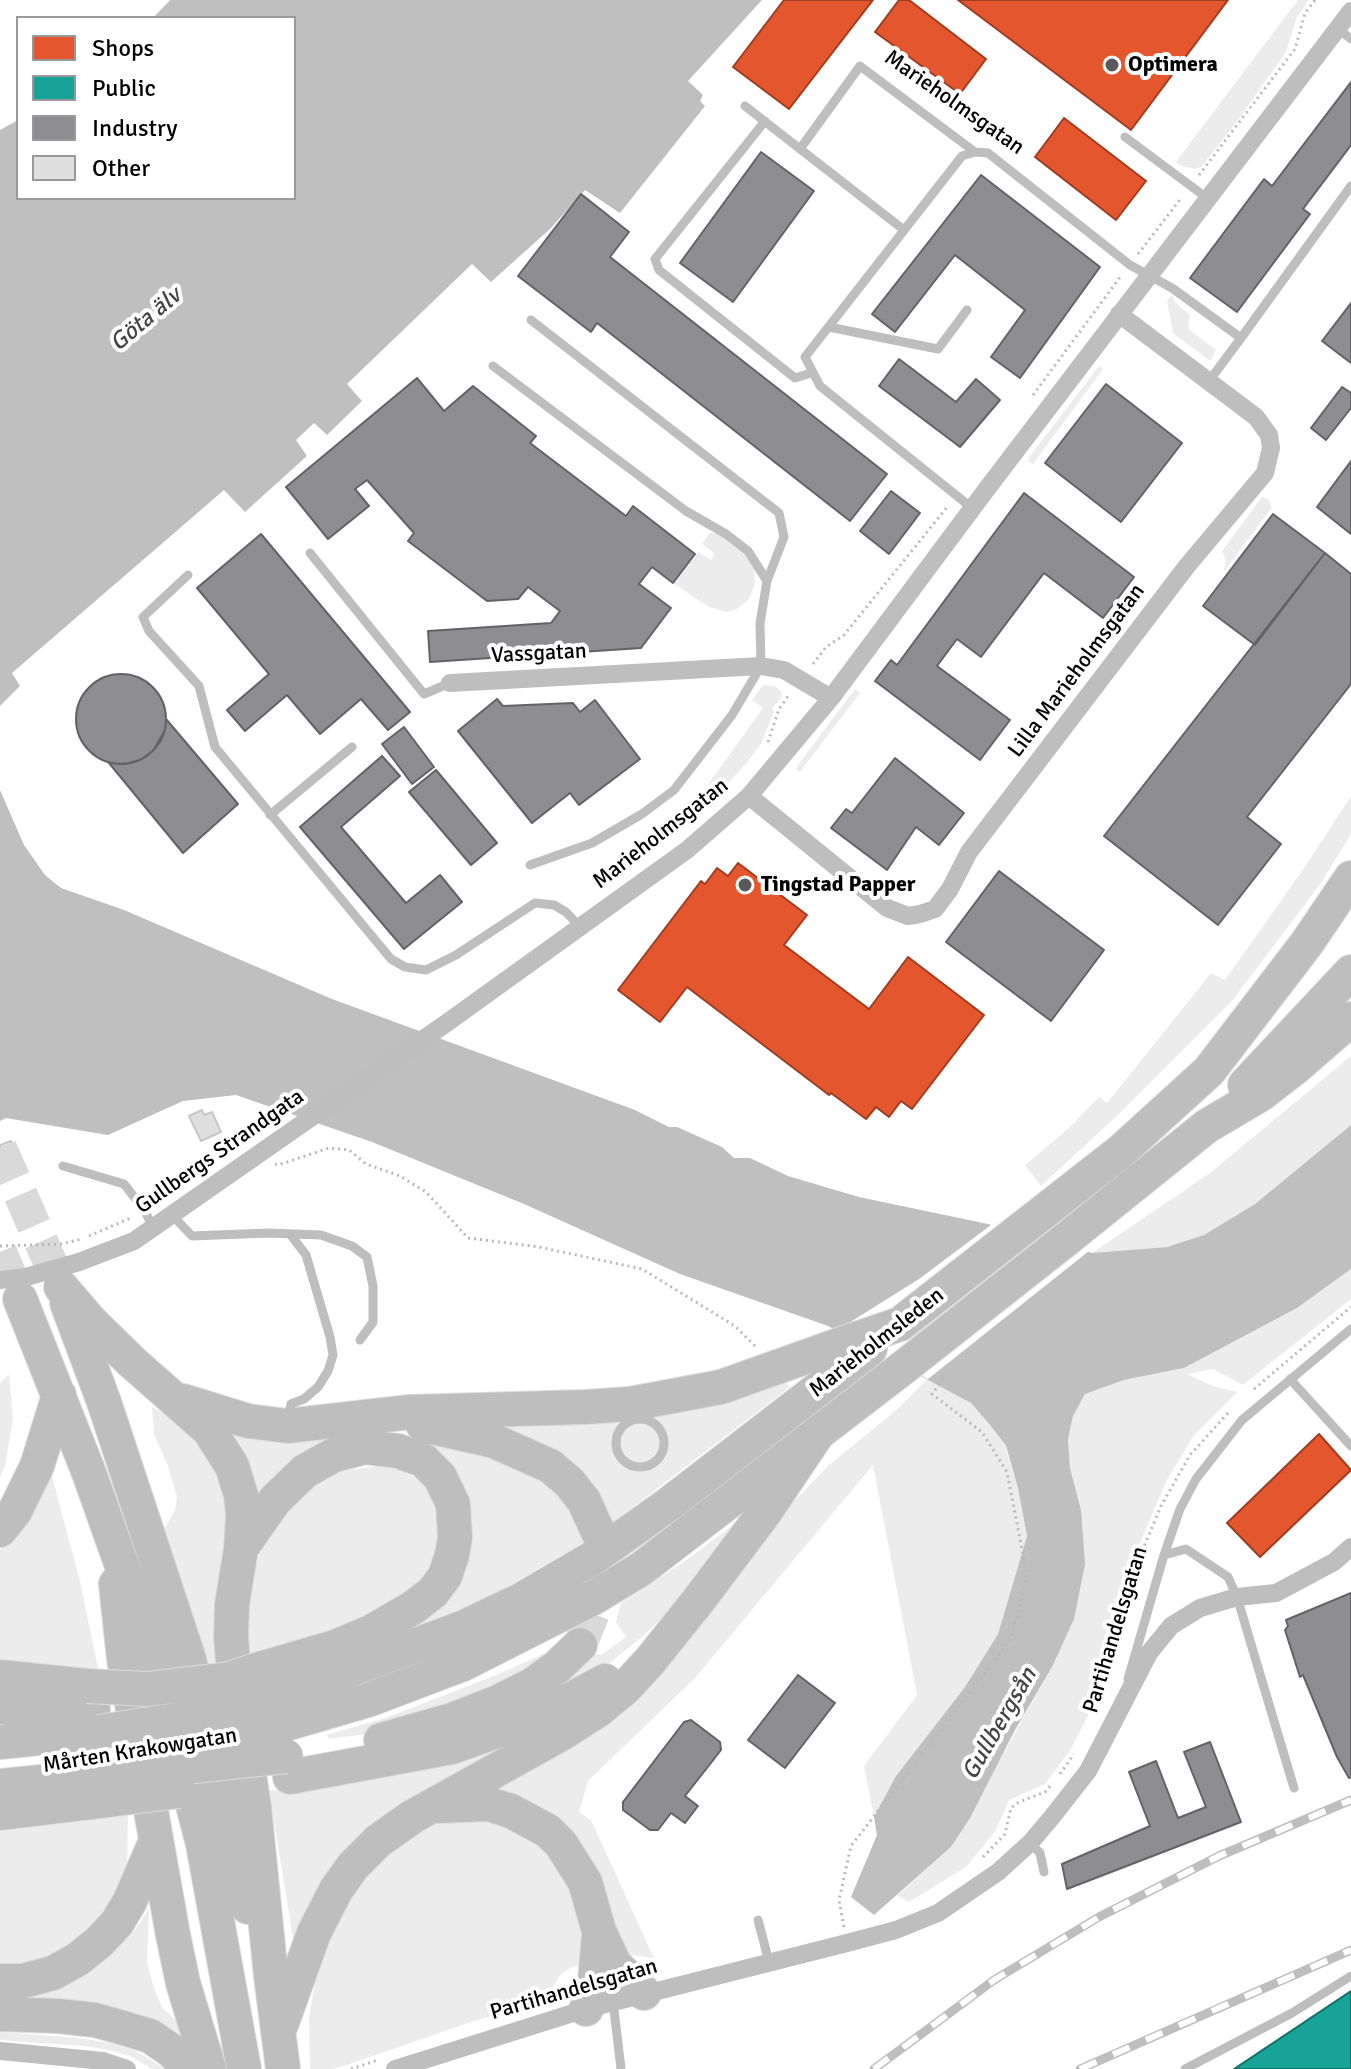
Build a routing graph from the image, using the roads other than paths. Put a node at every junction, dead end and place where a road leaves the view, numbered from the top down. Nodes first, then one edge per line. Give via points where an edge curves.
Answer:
1 (1351, 11) edge
2 (1345, 34) edge
3 (745, 106) dead end
4 (765, 121) junction
5 (1125, 137) dead end
6 (800, 149) junction
7 (975, 152) junction
8 (1351, 186) edge
9 (1207, 198) junction
10 (904, 230) junction
11 (1148, 277) junction
12 (967, 310) dead end
13 (1119, 314) junction
14 (531, 320) dead end
15 (829, 327) junction
16 (1241, 338) junction
17 (493, 366) dead end
18 (811, 373) junction
19 (1209, 381) junction
20 (973, 509) junction
21 (310, 553) dead end
22 (188, 575) dead end
23 (767, 581) junction
24 (761, 666) junction
25 (450, 683) joint
26 (831, 698) junction
27 (352, 747) dead end
28 (749, 796) junction
29 (270, 815) junction
30 (530, 865) dead end
31 (1351, 878) edge
32 (580, 927) junction
33 (1351, 948) edge
34 (1351, 972) edge
35 (1351, 1019) edge
36 (448, 1022) joint
37 (1209, 1071) junction
38 (1207, 1126) junction
39 (63, 1166) dead end
40 (172, 1215) junction
41 (153, 1229) junction
42 (290, 1234) junction
43 (10, 1290) edge
44 (1351, 1329) edge
45 (360, 1340) dead end
46 (862, 1344) junction
47 (1290, 1379) junction
48 (59, 1395) junction
49 (172, 1396) junction
50 (632, 1412) junction
51 (359, 1416) junction
52 (287, 1426) junction
53 (816, 1436) junction
54 (1351, 1446) edge
55 (0, 1530) edge
56 (599, 1534) dead end
57 (114, 1544) junction
58 (1351, 1547) edge
59 (241, 1549) junction
60 (1164, 1555) junction
61 (1237, 1597) junction
62 (666, 1642) junction
63 (580, 1645) tunnel mouth
64 (0, 1677) edge
65 (0, 1707) edge
66 (1117, 1716) junction
67 (276, 1718) junction
68 (0, 1742) edge
69 (102, 1743) junction
70 (0, 1772) edge
71 (1292, 1784) dead end
72 (0, 1786) edge
73 (431, 1806) junction
74 (0, 1813) edge
75 (156, 1841) junction
76 (1030, 1843) junction
77 (1044, 1872) dead end
78 (758, 1920) dead end
79 (599, 1931) junction
80 (769, 1962) junction
81 (271, 1976) junction
82 (1351, 1976) edge
83 (0, 1981) edge
84 (614, 2001) junction
85 (0, 2014) edge
86 (278, 2033) junction
87 (0, 2051) edge
88 (392, 2063) edge
89 (127, 2069) edge
90 (189, 2069) edge
91 (209, 2069) edge
92 (244, 2069) edge
93 (283, 2069) edge
94 (621, 2069) edge
95 (1185, 2069) edge

1 - 2 street, Marieholmsgatan
2 - 9 street, Marieholmsgatan
3 - 4 lane
4 - 6 lane
4 - 18 lane via 655,259 659,270 795,378
5 - 9 lane
6 - 7 lane, Marieholmsgatan via 860,66
6 - 10 lane
7 - 10 lane via 962,156
7 - 11 lane, Marieholmsgatan via 988,153
8 - 16 lane
9 - 11 street, Marieholmsgatan
10 - 15 lane
11 - 13 street, Marieholmsgatan
11 - 16 lane
12 - 15 lane via 938,349
13 - 19 street, Lilla Marieholmsgatan
13 - 20 street, Marieholmsgatan
14 - 23 lane via 779,513 784,537
15 - 18 lane via 805,357
16 - 19 lane
17 - 23 lane via 686,511 748,551
18 - 20 lane via 820,386
19 - 28 street, Lilla Marieholmsgatan via 1256,417 1269,435 1265,473 1187,566 969,852 935,909 908,916 887,908
20 - 26 street, Marieholmsgatan
21 - 25 lane, Vassgatan via 424,694
22 - 29 lane via 143,617 149,631 199,686 215,747
23 - 24 lane via 760,623
24 - 25 street, Vassgatan
24 - 26 street, Vassgatan via 784,670
24 - 30 lane via 732,715 674,790 592,843
26 - 28 street, Marieholmsgatan
27 - 29 lane
28 - 32 street, Marieholmsgatan via 687,850
29 - 32 lane via 391,959 405,967 426,970 535,903 554,905
31 - 37 highway, Marieholmsleden
32 - 36 street, Marieholmsgatan
33 - 37 highway via 1279,1027 1247,1053
34 - 38 highway
35 - 38 highway, Marieholmsleden via 1273,1085
36 - 40 street, Gullbergs Strandgata
37 - 46 highway, Marieholmsleden, bridge via 1027,1226 900,1324
38 - 53 highway, Marieholmsleden, bridge
39 - 41 lane via 124,1184
40 - 41 street, Gullbergs Strandgata
40 - 42 lane via 192,1236
41 - 43 street, Gullbergs Strandgata via 79,1262 26,1277
42 - 45 lane via 321,1235 367,1257 373,1322
42 - 52 lane via 306,1255 333,1355 318,1387 291,1404
43 - 48 highway
44 - 47 lane, Partihandelsgatan
46 - 50 highway, Marieholmsleden
46 - 67 highway, Marieholmsleden via 669,1504 593,1558 462,1628 307,1684
47 - 54 lane
47 - 60 lane, Partihandelsgatan via 1242,1420 1196,1479
48 - 55 highway via 37,1466
48 - 57 highway
49 - 52 highway via 248,1421
49 - 59 highway via 209,1430 232,1466 241,1495
49 - 81 highway via 61,1287 189,1659 247,1904
50 - 50 lane via 616,1437 617,1454 629,1466 646,1467 660,1457 662,1433
50 - 51 highway, Marieholmsleden
51 - 52 highway
51 - 56 highway via 456,1431 527,1454 569,1482
53 - 62 highway
53 - 67 highway, Marieholmsleden via 641,1569 581,1604 463,1664 368,1700
57 - 75 highway via 124,1659
57 - 92 highway via 182,1756
58 - 61 street via 1276,1593
59 - 67 highway via 275,1500 305,1471 334,1455 365,1447 423,1460 440,1477 453,1504 452,1555 433,1592 371,1632 335,1647
59 - 81 highway via 231,1637
60 - 61 lane via 1186,1549 1201,1557 1228,1577
60 - 66 lane, Partihandelsgatan
61 - 66 street via 1200,1608 1171,1626 1149,1653
61 - 71 lane
62 - 67 highway via 542,1715 440,1749
62 - 73 highway via 597,1711
63 - 67 highway via 532,1685 403,1735
64 - 69 highway
65 - 69 highway
66 - 76 street, Partihandelsgatan via 1088,1771
67 - 69 highway, bridge
67 - 69 highway, Mårten Krakowgatan, bridge via 195,1745
67 - 69 highway via 159,1707
68 - 69 highway, Mårten Krakowgatan
69 - 70 highway, Mårten Krakowgatan
69 - 72 highway
69 - 74 highway
73 - 79 highway via 488,1804 548,1831 585,1882
73 - 86 highway via 378,1841 336,1890 314,1933
75 - 83 highway via 130,1901 99,1942 53,1973
75 - 91 highway via 183,1983
76 - 77 lane via 1040,1853
76 - 80 street, Partihandelsgatan via 938,1913 896,1930
78 - 80 lane
79 - 84 highway via 615,1965
79 - 84 highway via 597,1969
80 - 84 street, Partihandelsgatan
81 - 86 highway
82 - 95 lane
84 - 88 street, Partihandelsgatan
84 - 94 lane
85 - 90 highway via 70,2017 120,2027 150,2036
86 - 93 highway
87 - 89 street via 103,2061

